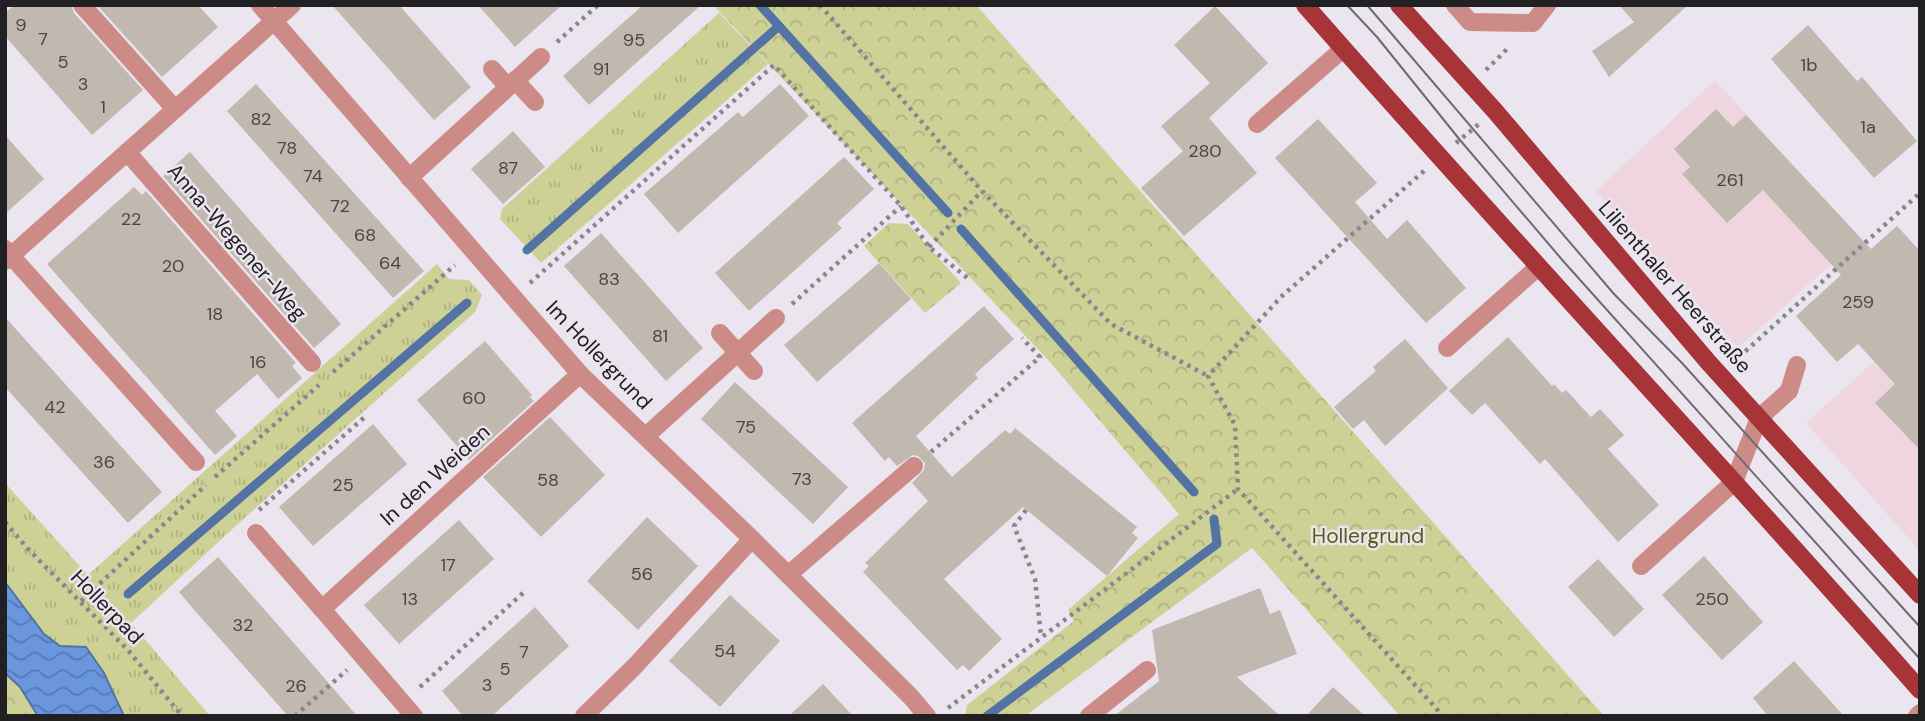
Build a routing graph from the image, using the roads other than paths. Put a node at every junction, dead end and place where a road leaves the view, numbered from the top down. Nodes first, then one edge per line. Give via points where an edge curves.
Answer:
1 (82, 5) edge
2 (260, 5) edge
3 (292, 5) edge
4 (1305, 5) edge
5 (1399, 5) edge
6 (1455, 5) edge
7 (1546, 5) edge
8 (273, 21) junction
9 (1343, 49) junction
10 (541, 57) road end
11 (492, 69) dead end
12 (512, 83) junction
13 (535, 102) dead end
14 (174, 109) junction
15 (1257, 124) dead end
16 (127, 152) junction
17 (410, 177) junction
18 (7, 255) edge
19 (1538, 267) junction
20 (776, 318) road end
21 (720, 333) dead end
22 (1447, 348) dead end
23 (738, 353) junction
24 (312, 363) dead end
25 (1797, 366) dead end
26 (754, 371) dead end
27 (580, 374) junction
28 (1759, 418) junction
29 (646, 436) junction
30 (196, 462) dead end
31 (914, 466) road end
32 (1734, 482) junction
33 (256, 533) road end
34 (752, 539) junction
35 (1642, 566) dead end
36 (788, 575) junction
37 (1920, 595) edge
38 (322, 609) junction
39 (1147, 670) dead end
40 (1920, 690) edge
41 (408, 709) edge
42 (584, 716) edge
43 (927, 716) edge
44 (1089, 716) edge

1 - 14 street
2 - 8 street, Im Hollergrund
3 - 8 street
4 - 9 main road
5 - 28 main road, Lilienthaler Heerstraße
6 - 7 street via 1470,22 1533,23
8 - 14 street
8 - 17 street, Im Hollergrund
9 - 15 street
9 - 19 main road
10 - 12 street
11 - 12 street
12 - 13 street
12 - 17 street
14 - 16 street
16 - 18 street
16 - 24 street, Anna-Wegener-Weg
17 - 27 street, Im Hollergrund
18 - 30 street
19 - 22 street
19 - 32 main road
20 - 23 street
21 - 23 street
23 - 26 street
23 - 29 street
25 - 28 street via 1789,391
27 - 29 street, Im Hollergrund
27 - 38 street, In den Weiden
28 - 32 street
28 - 37 main road, Lilienthaler Heerstraße
29 - 34 street, Im Hollergrund
31 - 36 street
32 - 35 street
32 - 40 main road
33 - 38 street
34 - 36 street, Im Hollergrund
34 - 42 street
36 - 43 street, Im Hollergrund
38 - 41 street
39 - 44 street

